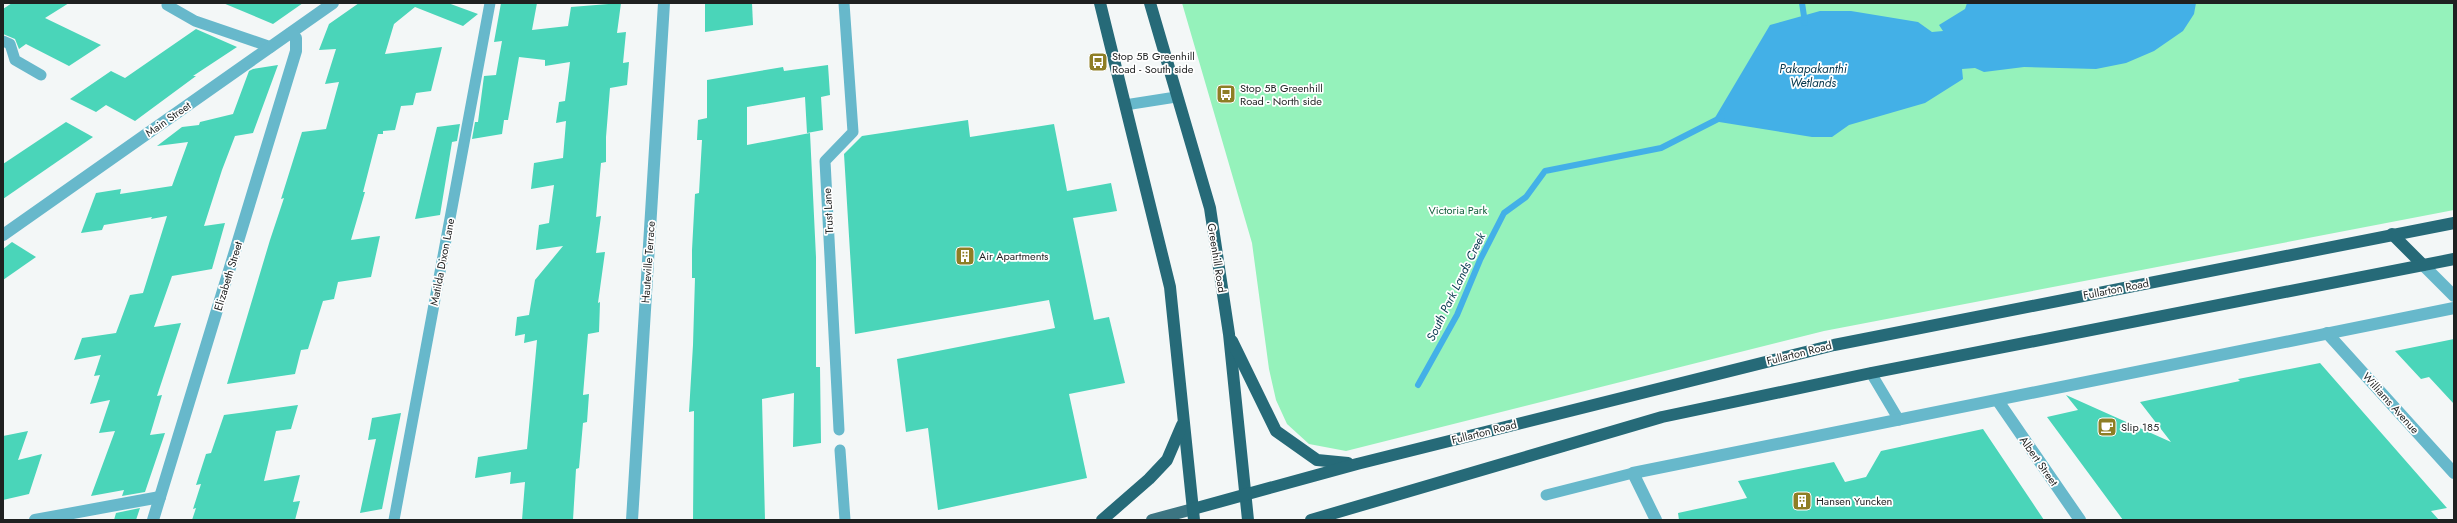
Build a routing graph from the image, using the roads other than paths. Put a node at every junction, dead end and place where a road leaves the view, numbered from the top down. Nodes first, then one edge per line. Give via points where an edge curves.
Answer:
1 (333, 3) edge
2 (490, 3) edge
3 (664, 3) edge
4 (844, 3) edge
5 (1100, 3) edge
6 (1150, 3) edge
7 (167, 5) dead end
8 (291, 33) junction
9 (3, 41) edge
10 (270, 47) junction
11 (41, 75) dead end
12 (1176, 97) junction
13 (1125, 105) junction
14 (2454, 223) edge
15 (2392, 234) junction
16 (3, 235) edge
17 (2454, 259) edge
18 (2423, 265) junction
19 (2454, 296) edge
20 (2454, 308) edge
21 (2327, 333) junction
22 (1229, 334) junction
23 (1871, 373) junction
24 (1998, 401) junction
25 (1900, 420) junction
26 (1183, 423) junction
27 (839, 430) dead end
28 (840, 450) dead end
29 (1357, 464) junction
30 (1633, 473) junction
31 (2454, 473) edge
32 (1245, 494) junction
33 (1546, 494) dead end
34 (160, 497) junction
35 (1193, 514) edge
36 (35, 520) edge
37 (153, 520) edge
38 (394, 520) edge
39 (632, 520) edge
40 (844, 520) edge
41 (1102, 520) edge
42 (1152, 520) edge
43 (1248, 520) edge
44 (1311, 520) edge
45 (1656, 520) edge
46 (2080, 520) edge

1 - 8 street, Main Street
2 - 38 lane, Matilda Dixon Lane
3 - 39 street, Hauteville Terrace
4 - 27 lane, Trust Lane via 853,132 825,161
5 - 13 highway
6 - 12 highway, Greenhill Road
7 - 10 lane via 195,21
8 - 10 street, Main Street
8 - 34 street, Elizabeth Street via 296,38 296,51
9 - 11 lane via 10,44 15,60
10 - 16 street, Main Street
12 - 13 lane
12 - 22 highway, Greenhill Road via 1210,208
13 - 26 highway via 1170,286
14 - 15 highway, Fullarton Road
15 - 18 highway
15 - 29 highway, Fullarton Road via 1834,344
17 - 18 highway
18 - 19 street
18 - 23 highway
20 - 21 street
21 - 24 street
21 - 31 street, Williams Avenue
22 - 29 highway via 1276,430 1290,443 1317,460
22 - 32 highway, Greenhill Road
23 - 25 lane
23 - 44 highway via 1662,418
24 - 25 street
24 - 46 street, Albert Street
25 - 30 street
26 - 35 highway
26 - 41 highway via 1167,460
28 - 40 lane
29 - 32 highway, Fullarton Road
30 - 33 lane
30 - 45 street
32 - 35 highway, Fullarton Road
32 - 43 highway, Greenhill Road
34 - 36 street
34 - 37 street, Elizabeth Street
35 - 42 main road, Fullarton Road

